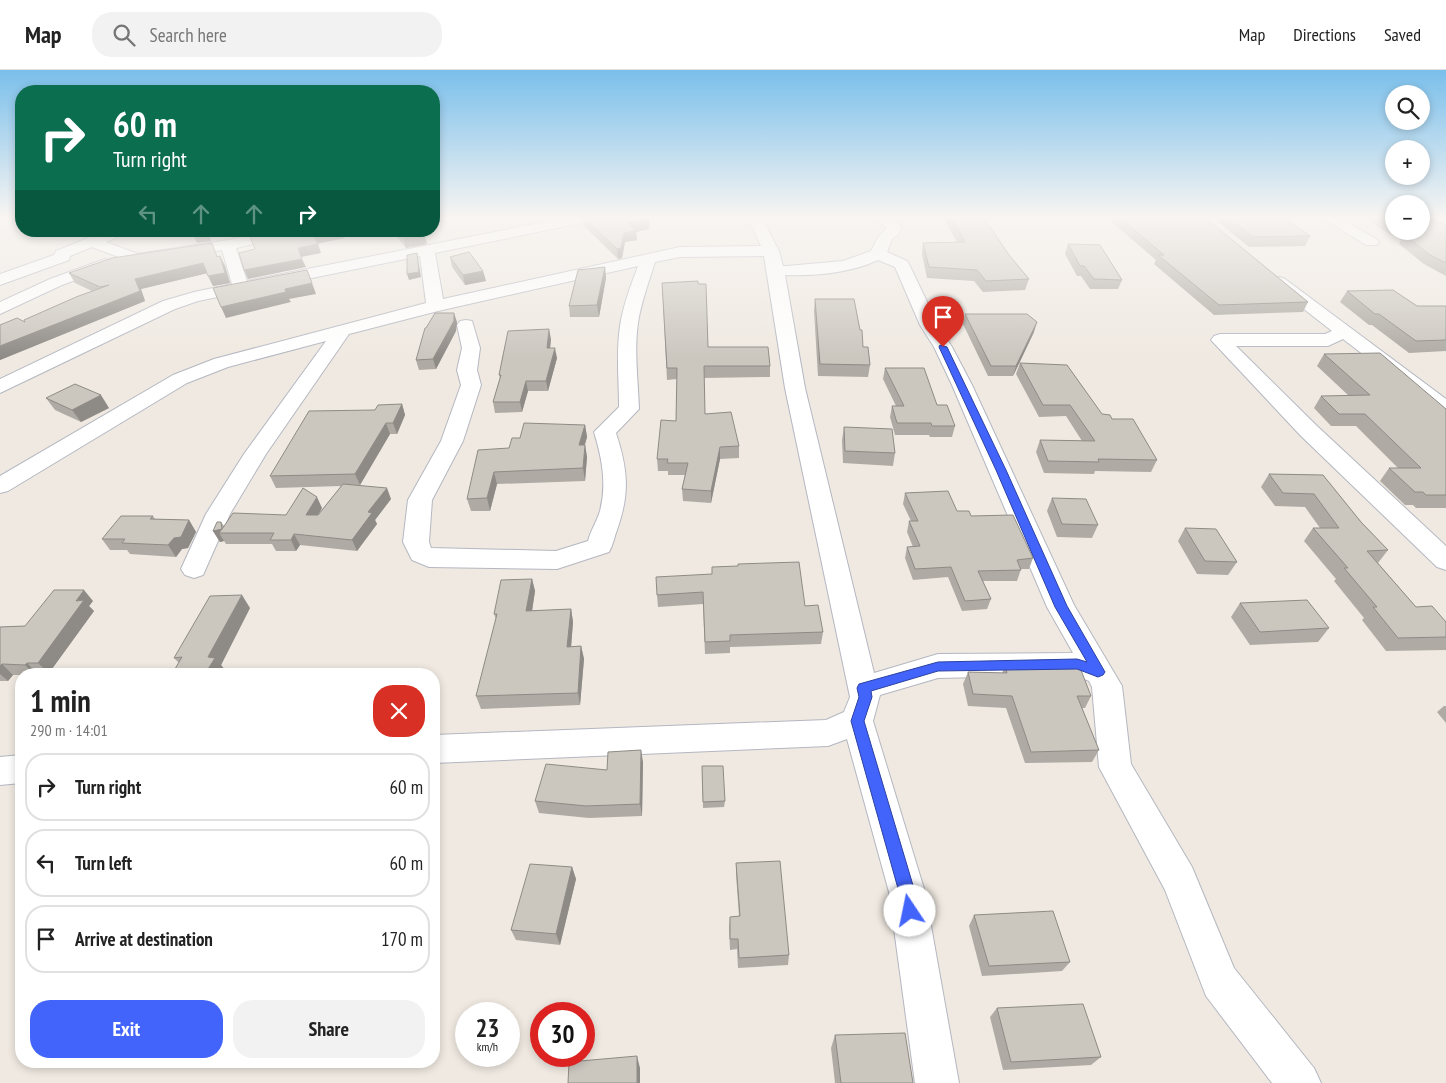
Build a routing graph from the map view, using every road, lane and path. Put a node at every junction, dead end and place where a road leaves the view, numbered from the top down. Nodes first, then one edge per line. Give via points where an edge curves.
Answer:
1 (48, 263) edge
2 (108, 263) edge
3 (234, 263) edge
4 (360, 263) edge
5 (429, 263) edge
6 (637, 263) edge
7 (647, 263) edge
8 (775, 263) edge
9 (782, 263) edge
10 (850, 263) edge
11 (899, 263) edge
12 (1268, 273) edge
13 (0, 280) edge
14 (241, 287) junction
15 (435, 306) junction
16 (0, 309) edge
17 (466, 325) dead end
18 (343, 330) junction
19 (1344, 332) junction
20 (0, 387) edge
21 (1446, 409) edge
22 (0, 486) edge
23 (1446, 561) edge
24 (194, 569) dead end
25 (1098, 672) junction
26 (860, 704) junction
27 (440, 749) edge
28 (15, 770) edge
29 (0, 771) edge
30 (937, 1083) edge
31 (1299, 1083) edge

1 - 13 street
2 - 16 street via 56,282
3 - 14 street
4 - 14 street
5 - 15 street
6 - 15 street
7 - 17 street via 629,324 629,409 605,432 617,475 611,512 600,546 557,560 429,558 421,554 416,542 420,500 452,441 471,385 468,370 471,348
8 - 26 street via 795,388
9 - 10 street via 802,271
11 - 25 street via 962,385 1061,607
12 - 19 street
14 - 20 street via 194,296 170,305
15 - 18 street
18 - 22 street via 221,363 180,380
18 - 24 street via 255,454 218,514
19 - 21 street
19 - 23 street via 1328,340 1220,340 1309,432
25 - 26 street via 1077,664 938,666
25 - 31 street via 1107,686 1115,767 1179,880 1220,982
26 - 27 street via 828,733
26 - 30 street via 907,892
28 - 29 street

